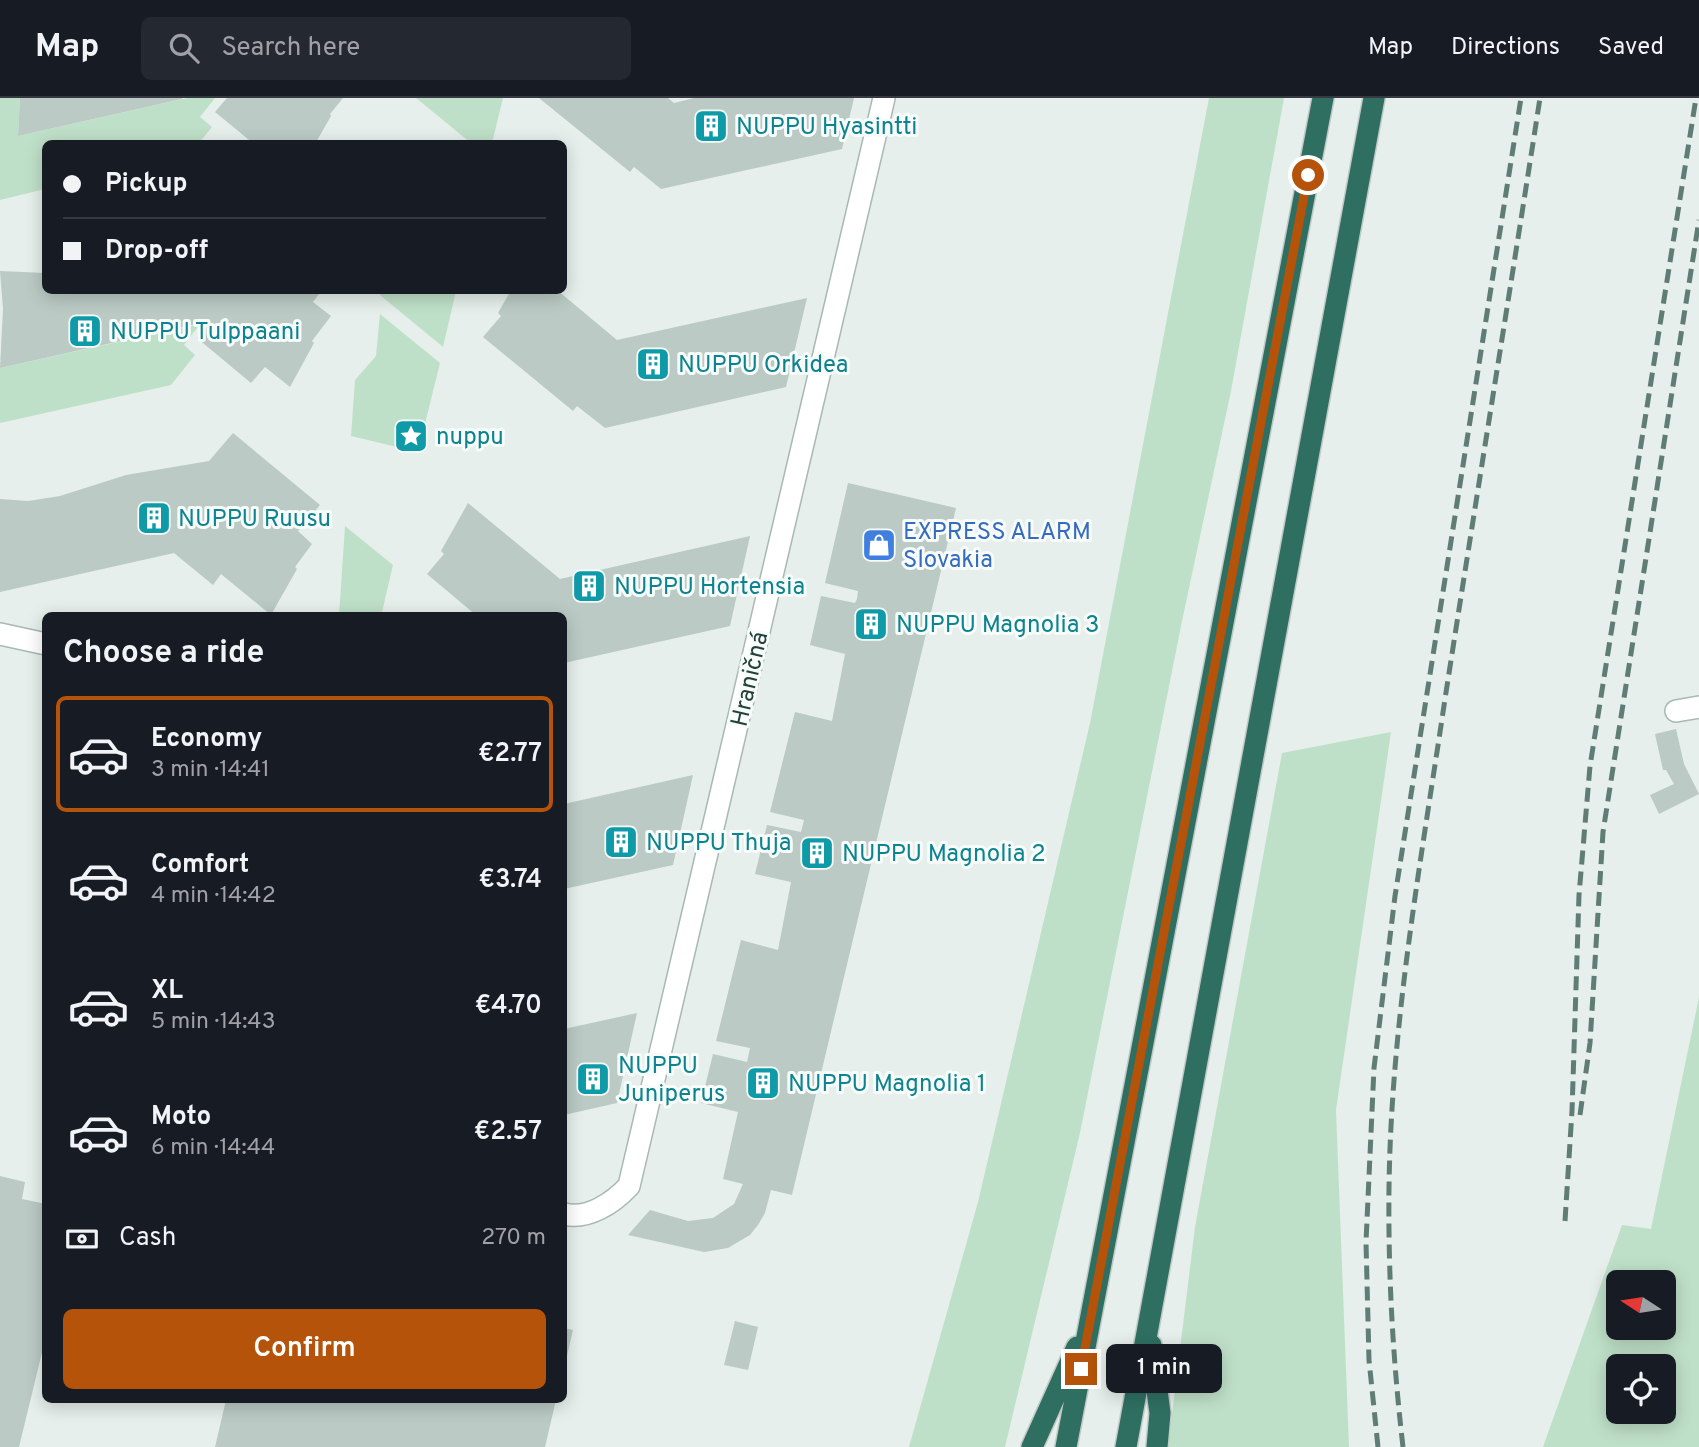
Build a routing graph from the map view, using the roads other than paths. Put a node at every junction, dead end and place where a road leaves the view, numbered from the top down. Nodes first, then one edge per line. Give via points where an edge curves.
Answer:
1 (884, 98) edge
2 (1323, 98) edge
3 (1374, 98) edge
4 (0, 634) edge
5 (42, 644) edge
6 (1699, 706) edge
7 (1676, 711) dead end
8 (567, 1215) edge
9 (1091, 1317) junction
10 (1149, 1326) junction
11 (1032, 1447) edge
12 (1066, 1447) edge
13 (1126, 1447) edge
14 (1157, 1447) edge

1 - 8 street, Hraničná via 629,1186 614,1202 575,1217
2 - 9 highway
3 - 10 highway
4 - 5 street
6 - 7 street
9 - 11 highway
9 - 12 highway
10 - 13 highway
10 - 14 highway via 1160,1413

